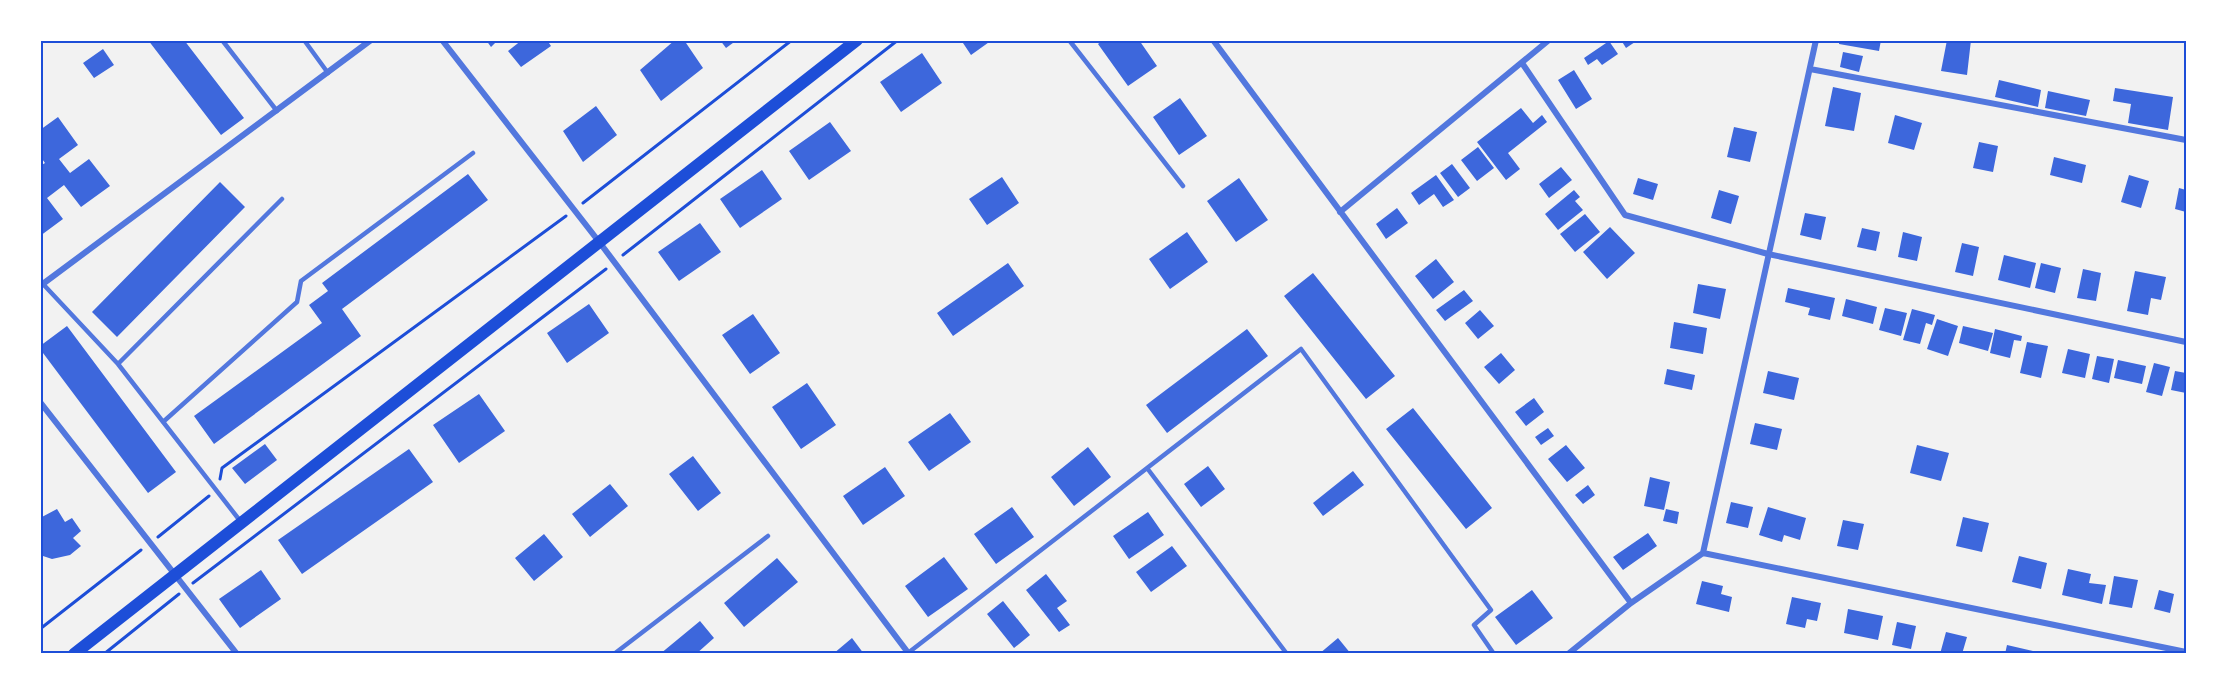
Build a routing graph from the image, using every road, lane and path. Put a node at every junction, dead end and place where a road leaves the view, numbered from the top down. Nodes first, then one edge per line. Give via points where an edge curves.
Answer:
1 (222, 40) edge
2 (304, 40) edge
3 (371, 40) edge
4 (442, 40) edge
5 (792, 40) edge
6 (856, 40) edge
7 (898, 40) edge
8 (1070, 40) edge
9 (1213, 40) edge
10 (1549, 40) edge
11 (1816, 40) edge
12 (1522, 63) junction
13 (1810, 69) junction
14 (328, 73) junction
15 (277, 111) junction
16 (2187, 140) edge
17 (473, 153) dead end
18 (1184, 186) dead end
19 (282, 199) dead end
20 (574, 210) junction
21 (1340, 212) junction
22 (600, 243) junction
23 (1768, 254) junction
24 (614, 262) junction
25 (42, 285) edge
26 (2187, 342) edge
27 (118, 364) junction
28 (40, 402) edge
29 (163, 422) junction
30 (1147, 468) junction
31 (217, 490) junction
32 (241, 522) junction
33 (768, 536) dead end
34 (150, 543) junction
35 (1703, 553) junction
36 (174, 573) junction
37 (186, 588) junction
38 (1631, 603) junction
39 (40, 629) edge
40 (2187, 652) edge
41 (908, 653) edge
42 (74, 654) edge
43 (104, 654) edge
44 (237, 654) edge
45 (615, 654) edge
46 (1287, 654) edge
47 (1494, 654) edge
48 (1568, 654) edge

1 - 15 lane
2 - 14 lane
3 - 14 street
4 - 20 street
5 - 20 path
6 - 22 main road
7 - 24 path
8 - 18 lane
9 - 21 street
10 - 12 street
11 - 13 street
12 - 21 street
12 - 23 street via 1624,215
13 - 16 street
13 - 23 street
14 - 15 street
15 - 25 street
17 - 29 lane via 301,281 297,302
19 - 27 lane
20 - 22 street
20 - 31 path via 222,468
21 - 38 street
22 - 24 street
22 - 32 main road
23 - 26 street
23 - 35 street
24 - 37 path
24 - 41 street
25 - 27 lane
27 - 29 lane
28 - 34 street
29 - 31 lane
30 - 41 lane
30 - 46 lane
30 - 47 lane via 1301,349 1491,610 1473,625
31 - 32 lane
31 - 34 path
32 - 36 main road
33 - 45 lane
34 - 36 street
34 - 39 path
35 - 38 street
35 - 40 street
36 - 37 street
36 - 42 main road
37 - 43 path
37 - 44 street
38 - 48 street

